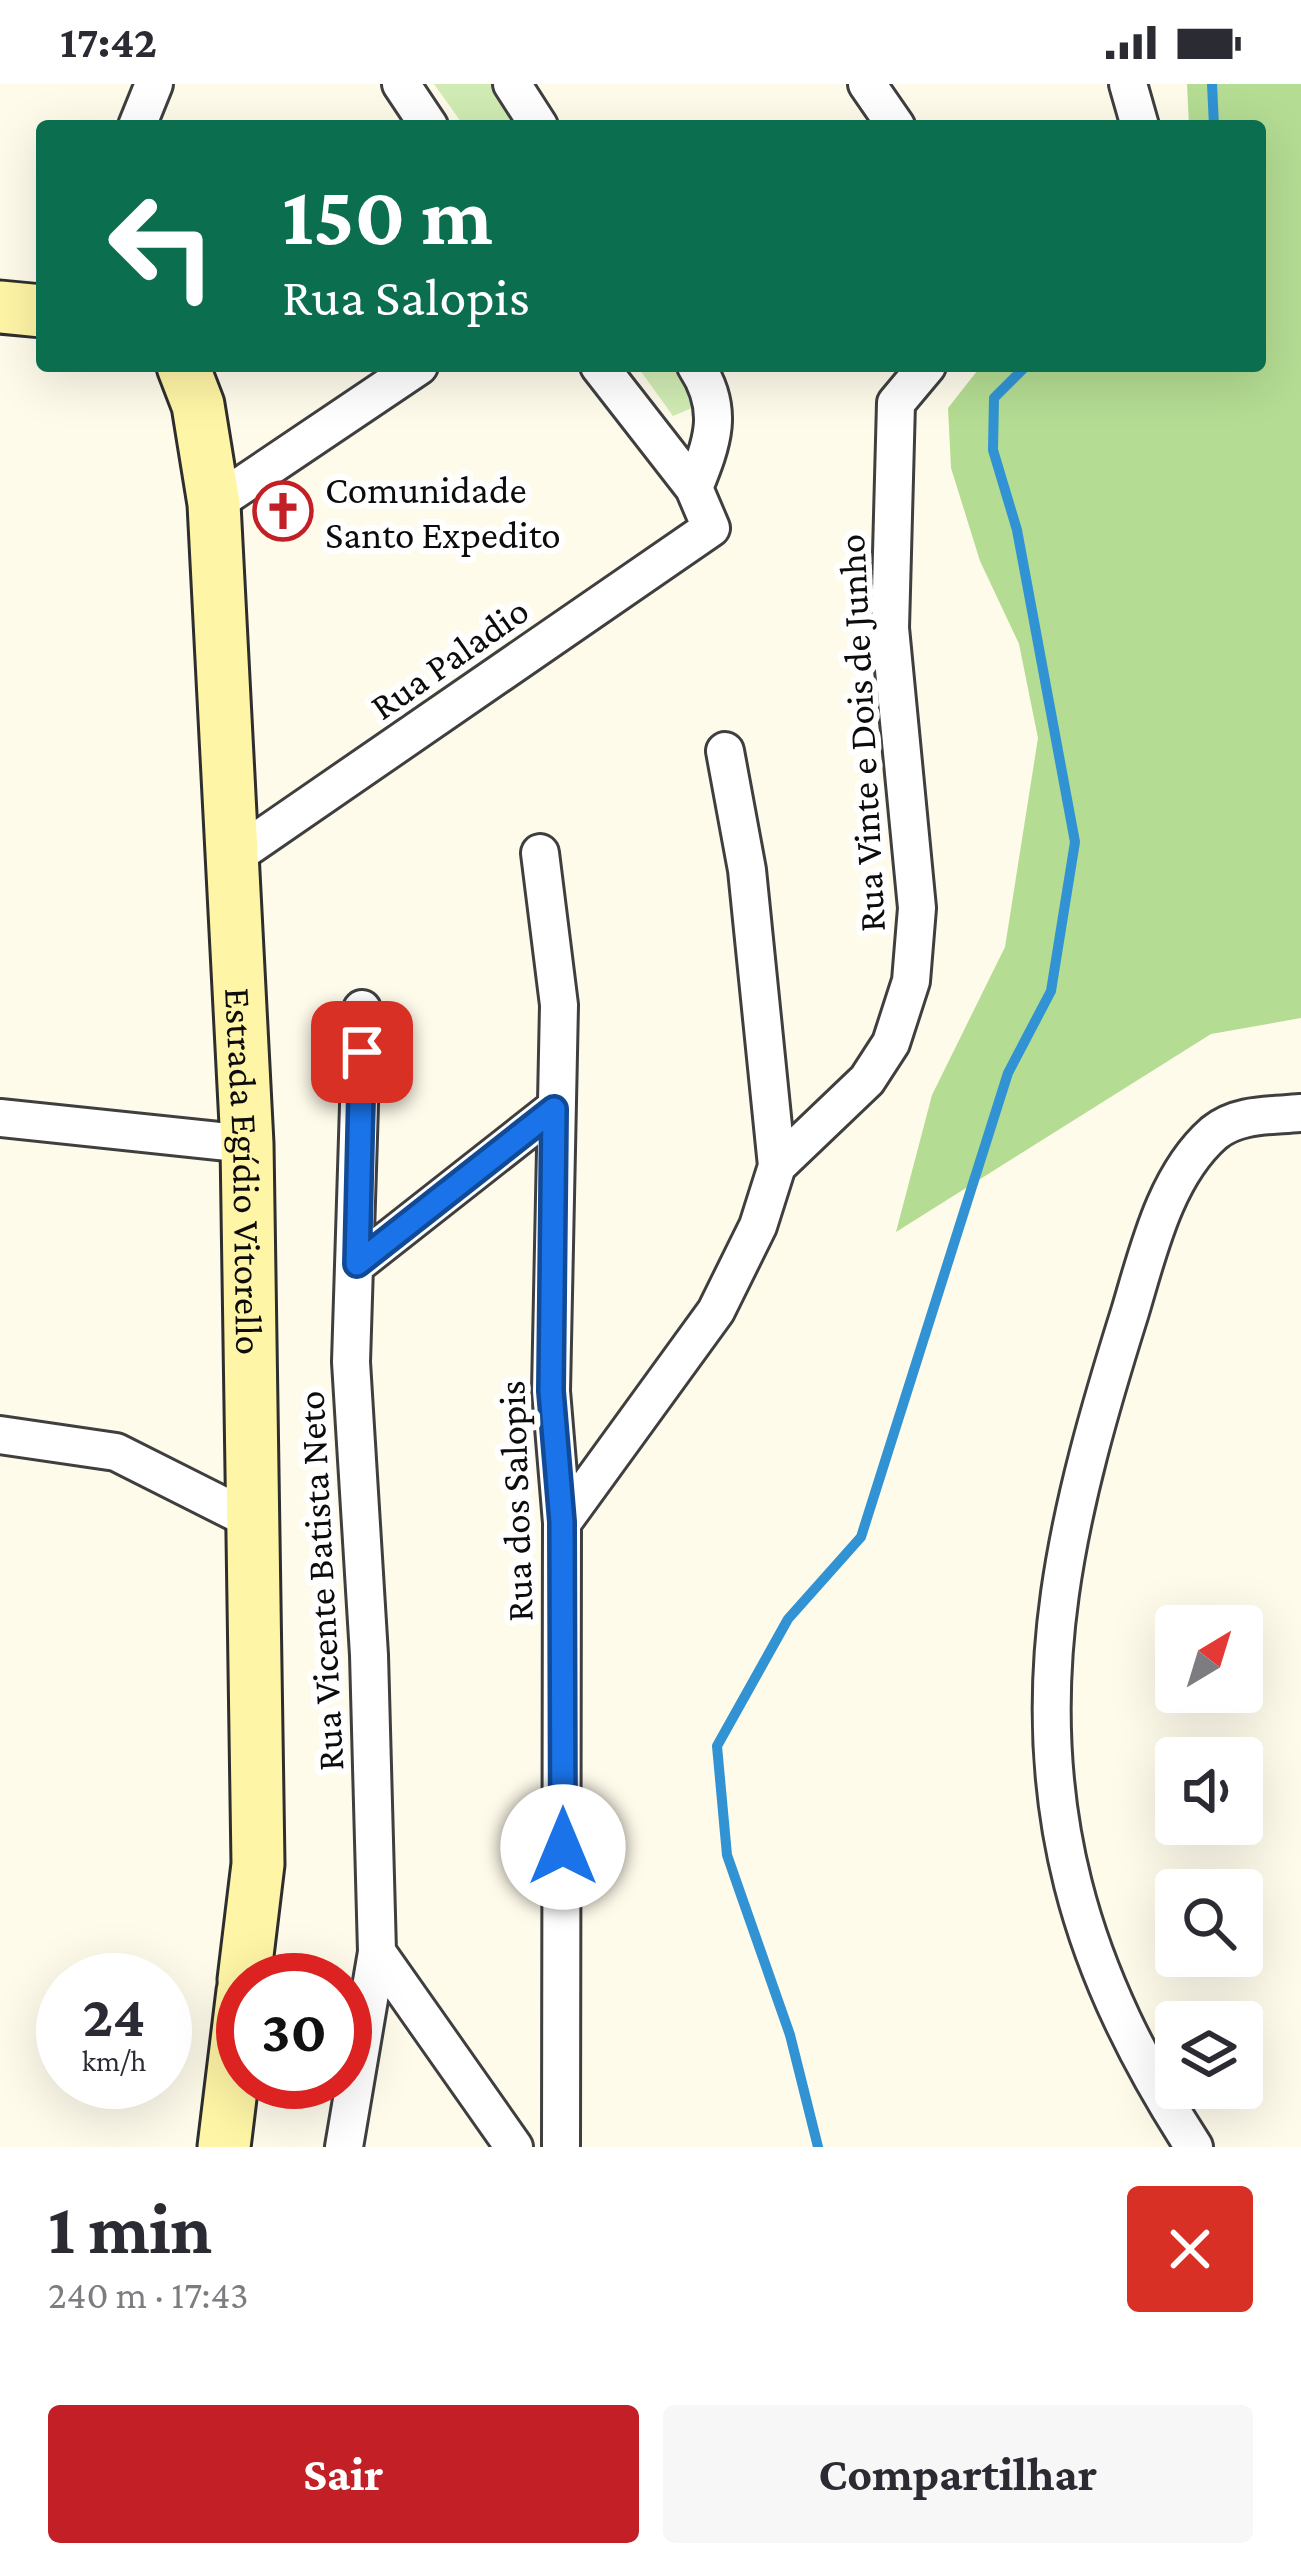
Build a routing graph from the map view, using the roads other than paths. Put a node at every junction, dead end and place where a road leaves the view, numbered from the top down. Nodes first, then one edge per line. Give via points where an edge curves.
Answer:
1 (154, 84) edge
2 (400, 84) edge
3 (512, 84) edge
4 (867, 84) edge
5 (1128, 84) edge
6 (139, 120) edge
7 (425, 120) edge
8 (535, 120) edge
9 (892, 120) edge
10 (1137, 120) edge
11 (0, 307) edge
12 (36, 310) edge
13 (185, 372) edge
14 (410, 372) edge
15 (604, 372) edge
16 (699, 372) edge
17 (922, 372) edge
18 (694, 488) junction
19 (214, 504) junction
20 (724, 751) dead end
21 (540, 853) dead end
22 (235, 856) junction
23 (362, 1009) dead end
24 (554, 1109) junction
25 (1301, 1113) edge
26 (0, 1118) edge
27 (247, 1144) junction
28 (777, 1166) junction
29 (357, 1264) junction
30 (0, 1435) edge
31 (255, 1522) junction
32 (562, 1522) junction
33 (377, 1952) junction
34 (247, 1953) edge
35 (229, 2109) edge
36 (224, 2147) edge
37 (344, 2147) edge
38 (514, 2147) edge
39 (561, 2147) edge
40 (1194, 2147) edge

1 - 6 street
2 - 7 street
3 - 8 street
4 - 9 street
5 - 10 street
11 - 12 street
13 - 19 street, Estrada Egídio Vitorello
14 - 19 street
15 - 18 street
16 - 18 street via 716,433
17 - 28 street, Rua Vinte e Dois de Junho via 896,403 890,628 917,908 911,981 891,1042 867,1080
18 - 22 street, Rua Paladio via 711,528
19 - 22 street, Estrada Egídio Vitorello
20 - 28 street via 747,871
21 - 24 street, Rua dos Salopis via 559,1005
22 - 27 street, Estrada Egídio Vitorello
23 - 29 street, Rua Vicente Batista Neto
24 - 29 street
24 - 32 street, Rua dos Salopis via 551,1391
25 - 40 street via 1228,1123 1193,1154 1177,1185 1154,1234 1081,1470 1055,1622 1055,1756 1072,1883 1132,2045
26 - 27 street
27 - 31 street, Estrada Egídio Vitorello
28 - 32 street, Rua Vinte e Dois de Junho via 716,1311
29 - 33 street, Rua Vicente Batista Neto via 351,1362
30 - 31 street via 116,1452
31 - 34 street, Estrada Egídio Vitorello via 258,1864
32 - 39 street, Rua dos Salopis
33 - 37 street, Rua Vicente Batista Neto
33 - 38 street
35 - 36 street

